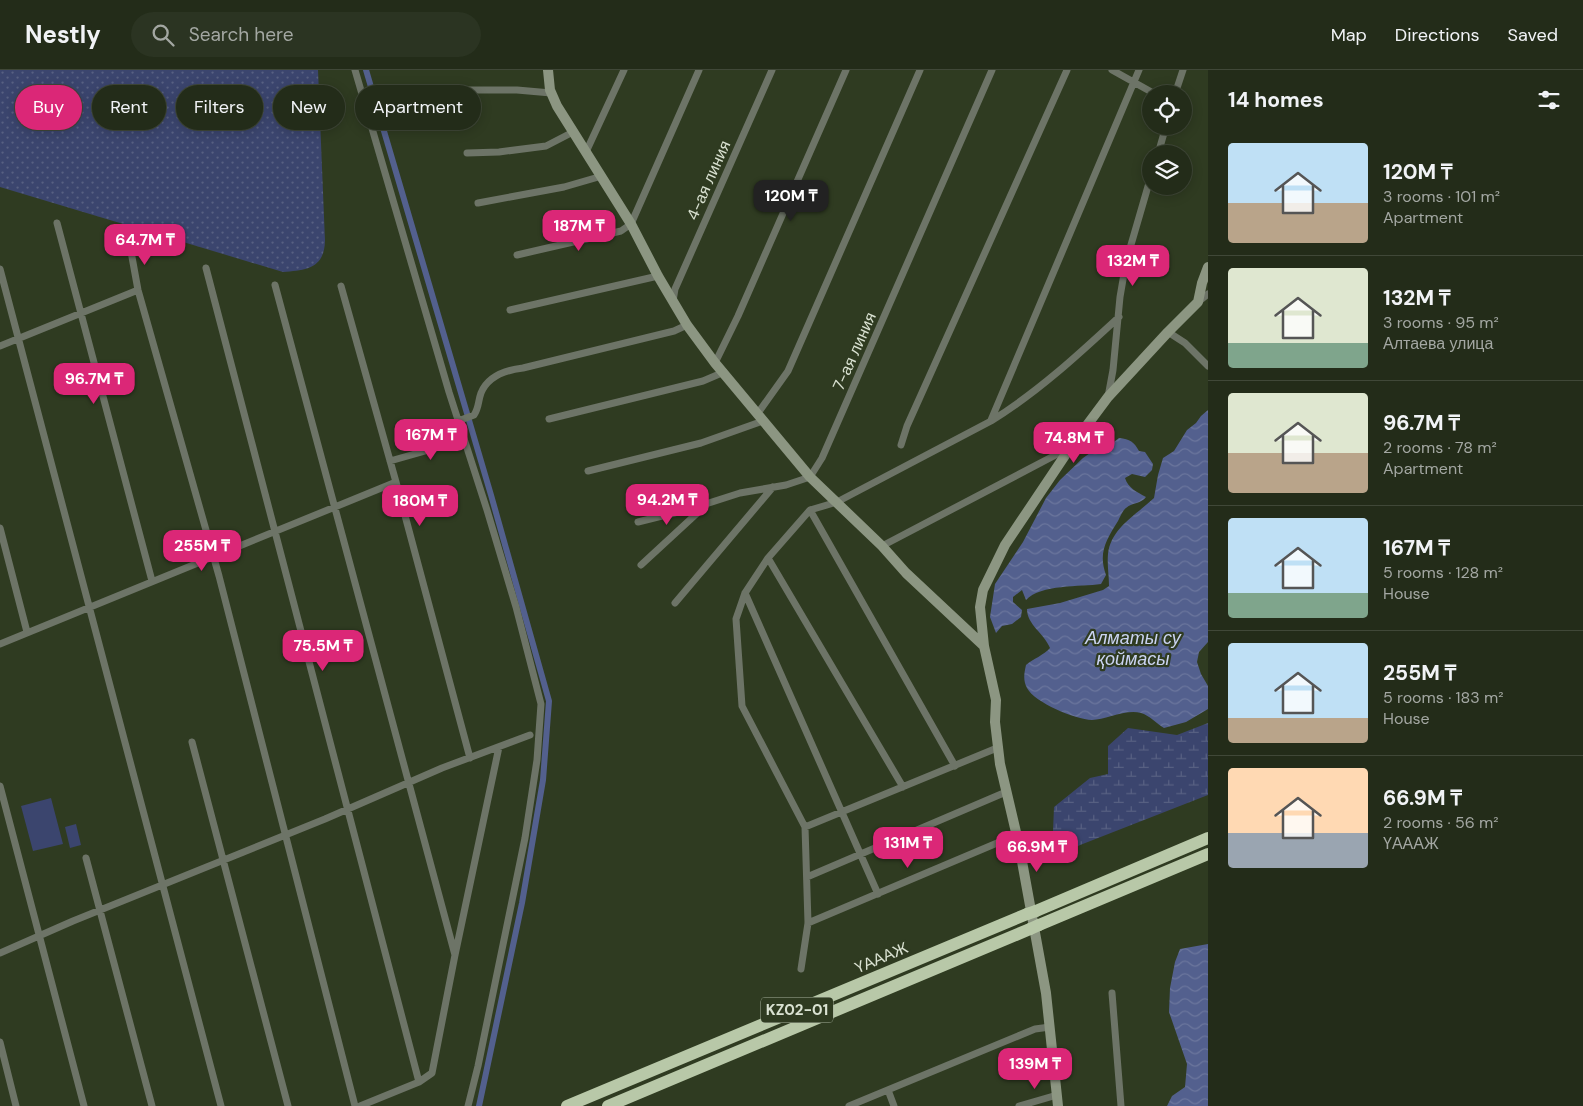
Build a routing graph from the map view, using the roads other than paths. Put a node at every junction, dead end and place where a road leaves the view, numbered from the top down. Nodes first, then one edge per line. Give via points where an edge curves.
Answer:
1 (355, 70) edge
2 (624, 70) edge
3 (699, 70) edge
4 (772, 70) edge
5 (846, 70) edge
6 (920, 70) edge
7 (992, 70) edge
8 (1067, 70) edge
9 (1112, 70) edge
10 (1139, 70) edge
11 (1183, 70) edge
12 (549, 73) edge
13 (1134, 82) junction
14 (1178, 85) edge
15 (1142, 87) edge
16 (481, 90) edge
17 (552, 93) junction
18 (573, 132) junction
19 (586, 152) junction
20 (467, 153) dead end
21 (602, 176) junction
22 (1145, 195) edge
23 (478, 203) dead end
24 (57, 223) dead end
25 (631, 224) junction
26 (130, 246) dead end
27 (517, 255) dead end
28 (1208, 267) edge
29 (206, 268) dead end
30 (0, 269) edge
31 (658, 276) junction
32 (275, 285) dead end
33 (341, 286) dead end
34 (138, 290) junction
35 (1208, 294) edge
36 (673, 302) junction
37 (1198, 302) junction
38 (510, 310) dead end
39 (81, 313) junction
40 (1119, 316) junction
41 (687, 325) junction
42 (1168, 332) junction
43 (18, 338) junction
44 (0, 346) edge
45 (715, 363) junction
46 (1208, 366) edge
47 (724, 372) junction
48 (1108, 397) junction
49 (761, 417) junction
50 (549, 419) dead end
51 (461, 420) junction
52 (991, 421) junction
53 (464, 440) junction
54 (900, 445) dead end
55 (1070, 448) junction
56 (390, 461) junction
57 (588, 471) dead end
58 (810, 477) junction
59 (396, 482) junction
60 (773, 487) junction
61 (837, 502) junction
62 (708, 503) junction
63 (334, 507) junction
64 (810, 510) junction
65 (638, 522) dead end
66 (0, 528) edge
67 (274, 531) junction
68 (882, 546) junction
69 (214, 556) junction
70 (768, 558) junction
71 (641, 565) dead end
72 (152, 581) junction
73 (745, 593) junction
74 (675, 603) dead end
75 (90, 607) junction
76 (28, 632) junction
77 (0, 644) edge
78 (984, 646) junction
79 (530, 735) dead end
80 (192, 742) dead end
81 (499, 747) junction
82 (998, 748) junction
83 (470, 758) junction
84 (954, 766) junction
85 (409, 783) junction
86 (0, 786) edge
87 (903, 787) junction
88 (1006, 792) junction
89 (348, 810) junction
90 (840, 812) junction
91 (805, 827) junction
92 (286, 835) junction
93 (1016, 835) junction
94 (1208, 838) edge
95 (860, 854) junction
96 (1208, 854) edge
97 (86, 858) dead end
98 (224, 861) junction
99 (807, 877) junction
100 (163, 885) junction
101 (878, 894) junction
102 (100, 910) junction
103 (808, 923) junction
104 (40, 936) junction
105 (0, 953) edge
106 (455, 955) junction
107 (801, 969) dead end
108 (1112, 993) dead end
109 (1050, 1027) junction
110 (0, 1042) edge
111 (419, 1082) junction
112 (888, 1090) junction
113 (1057, 1095) junction
114 (16, 1106) edge
115 (84, 1106) edge
116 (152, 1106) edge
117 (221, 1106) edge
118 (288, 1106) edge
119 (355, 1106) edge
120 (360, 1106) edge
121 (468, 1106) edge
122 (567, 1106) edge
123 (608, 1106) edge
124 (849, 1106) edge
125 (894, 1106) edge
126 (1019, 1106) edge
127 (1058, 1106) edge
128 (1121, 1106) edge

1 - 51 street via 392,201
2 - 19 street
3 - 25 street
4 - 36 street, 4-ая линия via 675,288
5 - 45 street
6 - 49 street via 788,370
7 - 58 street, 7-ая линия via 822,458
8 - 54 street
9 - 13 street
10 - 13 street
11 - 14 street
12 - 17 street
13 - 15 street
13 - 52 street
16 - 17 street
17 - 18 street
18 - 19 street
18 - 20 street via 546,146
19 - 21 street
21 - 23 street
21 - 25 street
22 - 40 street via 1126,262
24 - 39 street
25 - 27 street via 621,230
25 - 31 street
26 - 34 street
28 - 37 street
29 - 67 street
30 - 43 street
31 - 36 street
31 - 38 street
32 - 63 street
33 - 56 street
34 - 39 street
34 - 69 street
35 - 37 street
36 - 41 street
37 - 42 street
39 - 43 street
39 - 72 street
40 - 48 street
40 - 52 street via 1084,350 1023,400
41 - 45 street
41 - 51 street via 508,370 487,383 474,416
42 - 46 street via 1185,343
42 - 48 street
43 - 44 street
43 - 75 street
45 - 47 street
47 - 49 street
47 - 50 street via 703,381
48 - 55 street
49 - 57 street via 701,443
49 - 58 street
51 - 53 street
52 - 61 street
53 - 56 street
53 - 121 street via 516,607 541,704 538,760 526,838
55 - 68 street
55 - 78 street via 1005,545 984,590 980,608
56 - 59 street
58 - 60 street
58 - 61 street
59 - 63 street
59 - 83 street
60 - 62 street via 740,492
60 - 74 street
61 - 64 street
61 - 68 street
62 - 65 street
62 - 71 street
63 - 67 street
63 - 85 street
64 - 70 street
64 - 84 street
66 - 76 street
67 - 69 street
67 - 89 street
68 - 78 street
69 - 72 street
69 - 92 street
70 - 73 street
70 - 87 street
72 - 75 street
73 - 90 street
73 - 91 street via 736,619 742,706
75 - 76 street
75 - 100 street
76 - 77 street
78 - 82 street via 996,700
79 - 81 street
80 - 98 street
81 - 83 street
81 - 106 street
82 - 84 street
82 - 88 street
83 - 85 street
84 - 87 street
85 - 89 street
85 - 106 street
86 - 104 street
87 - 90 street
88 - 93 street
88 - 95 street
89 - 92 street
89 - 111 street
90 - 91 street
90 - 95 street
91 - 99 street
92 - 98 street
92 - 119 street
93 - 101 street
93 - 109 street
94 - 122 highway, ҮАААЖ / KZ02-01
95 - 99 street
95 - 101 street
96 - 123 highway, ҮАААЖ / KZ02-01
97 - 102 street
98 - 100 street
98 - 118 street
99 - 103 street
100 - 102 street
100 - 117 street
101 - 103 street
102 - 104 street
102 - 116 street
103 - 107 street
104 - 105 street
104 - 115 street
106 - 111 street via 435,1066 432,1073
108 - 128 street
109 - 112 street via 1035,1029
109 - 113 street
110 - 114 street
111 - 120 street
112 - 124 street
112 - 125 street
113 - 126 street
113 - 127 street

